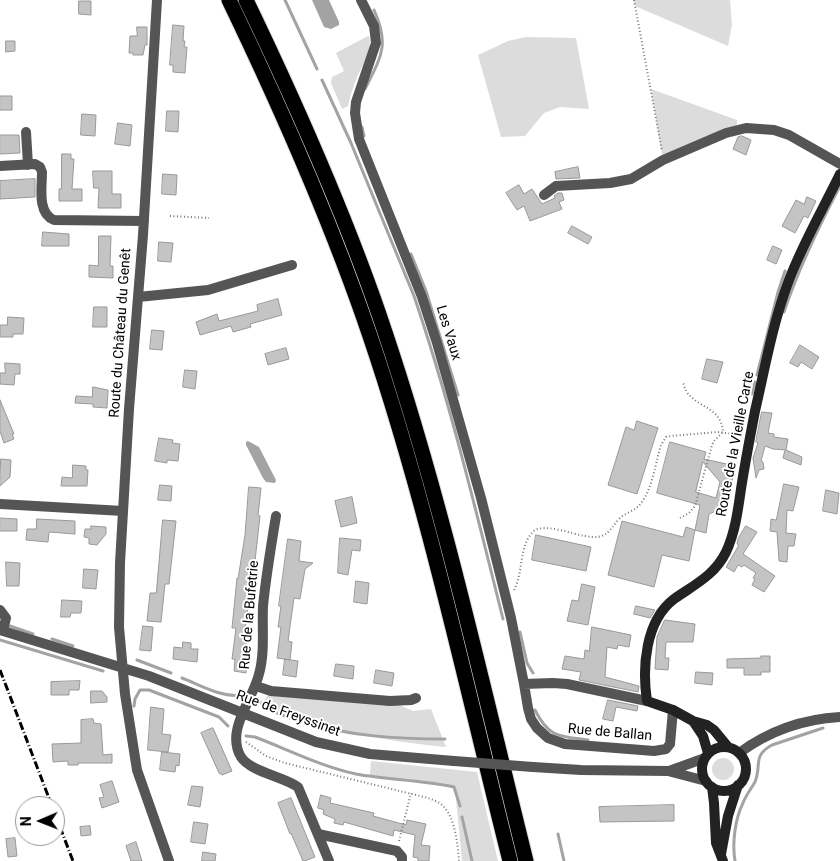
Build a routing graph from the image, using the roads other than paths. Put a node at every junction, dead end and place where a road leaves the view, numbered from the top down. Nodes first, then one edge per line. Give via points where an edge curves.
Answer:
1 (157, 0) edge
2 (229, 0) edge
3 (246, 0) edge
4 (362, 0) edge
5 (26, 132) dead end
6 (840, 164) edge
7 (28, 165) junction
8 (0, 166) edge
9 (840, 174) edge
10 (544, 195) dead end
11 (144, 221) junction
12 (292, 265) dead end
13 (138, 297) junction
14 (0, 504) edge
15 (123, 511) junction
16 (276, 516) dead end
17 (0, 610) edge
18 (1, 631) edge
19 (122, 668) junction
20 (524, 684) junction
21 (256, 686) junction
22 (416, 698) dead end
23 (647, 701) junction
24 (673, 710) junction
25 (243, 714) junction
26 (840, 717) edge
27 (693, 721) junction
28 (728, 747) junction
29 (739, 753) junction
30 (707, 756) junction
31 (668, 772) junction
32 (709, 784) junction
33 (738, 785) junction
34 (318, 834) junction
35 (722, 858) edge
36 (169, 861) edge
37 (329, 861) edge
38 (402, 861) edge
39 (510, 861) edge
40 (526, 861) edge

1 - 11 street, Route du Château du Genêt
2 - 39 highway via 308,172 371,338 420,501
3 - 40 highway via 325,173 386,333 434,497
4 - 20 street, Les Vaux via 374,26 376,43 356,102 359,139 437,343 468,448
5 - 7 street
6 - 10 street via 789,135 760,128 738,130 663,160 631,179 556,186
7 - 8 street
7 - 11 street via 35,164 42,172 43,208 49,218
9 - 23 street, Route de la Vieille Carte via 785,290 750,438 735,523 724,556 715,569 669,603 656,620 646,662
11 - 13 street, Route du Château du Genêt
12 - 13 street via 208,290
13 - 15 street, Route du Château du Genêt
14 - 15 street
15 - 19 street, Route du Château du Genêt via 119,627
16 - 21 street, Rue de la Bufetrie
17 - 18 street via 6,618
18 - 19 street, Rue de Freyssinet
19 - 25 street, Rue de Freyssinet
19 - 36 street, Route du Château du Genêt via 137,770
20 - 23 street via 567,684
20 - 24 street, Rue de Ballan via 528,708 537,728 548,738 565,744 654,751 666,749 670,744
21 - 22 street via 271,691 390,701
21 - 25 street, Rue de la Bufetrie
23 - 24 street
24 - 27 street
25 - 31 street, Rue de Freyssinet, bridge via 316,742 370,754 581,770
25 - 34 street, Rue de la Bufetrie via 237,738 238,749 246,762 298,787
26 - 29 street via 779,730
27 - 28 street via 714,730
27 - 30 street via 703,736
28 - 29 street
28 - 30 street via 721,747
29 - 33 street via 746,766 743,780
30 - 31 street
30 - 32 street via 702,766
31 - 32 street via 697,777
32 - 33 street via 720,790 730,790
32 - 35 street via 714,803 716,843
33 - 35 street via 728,816
34 - 37 street
34 - 38 street via 397,851

